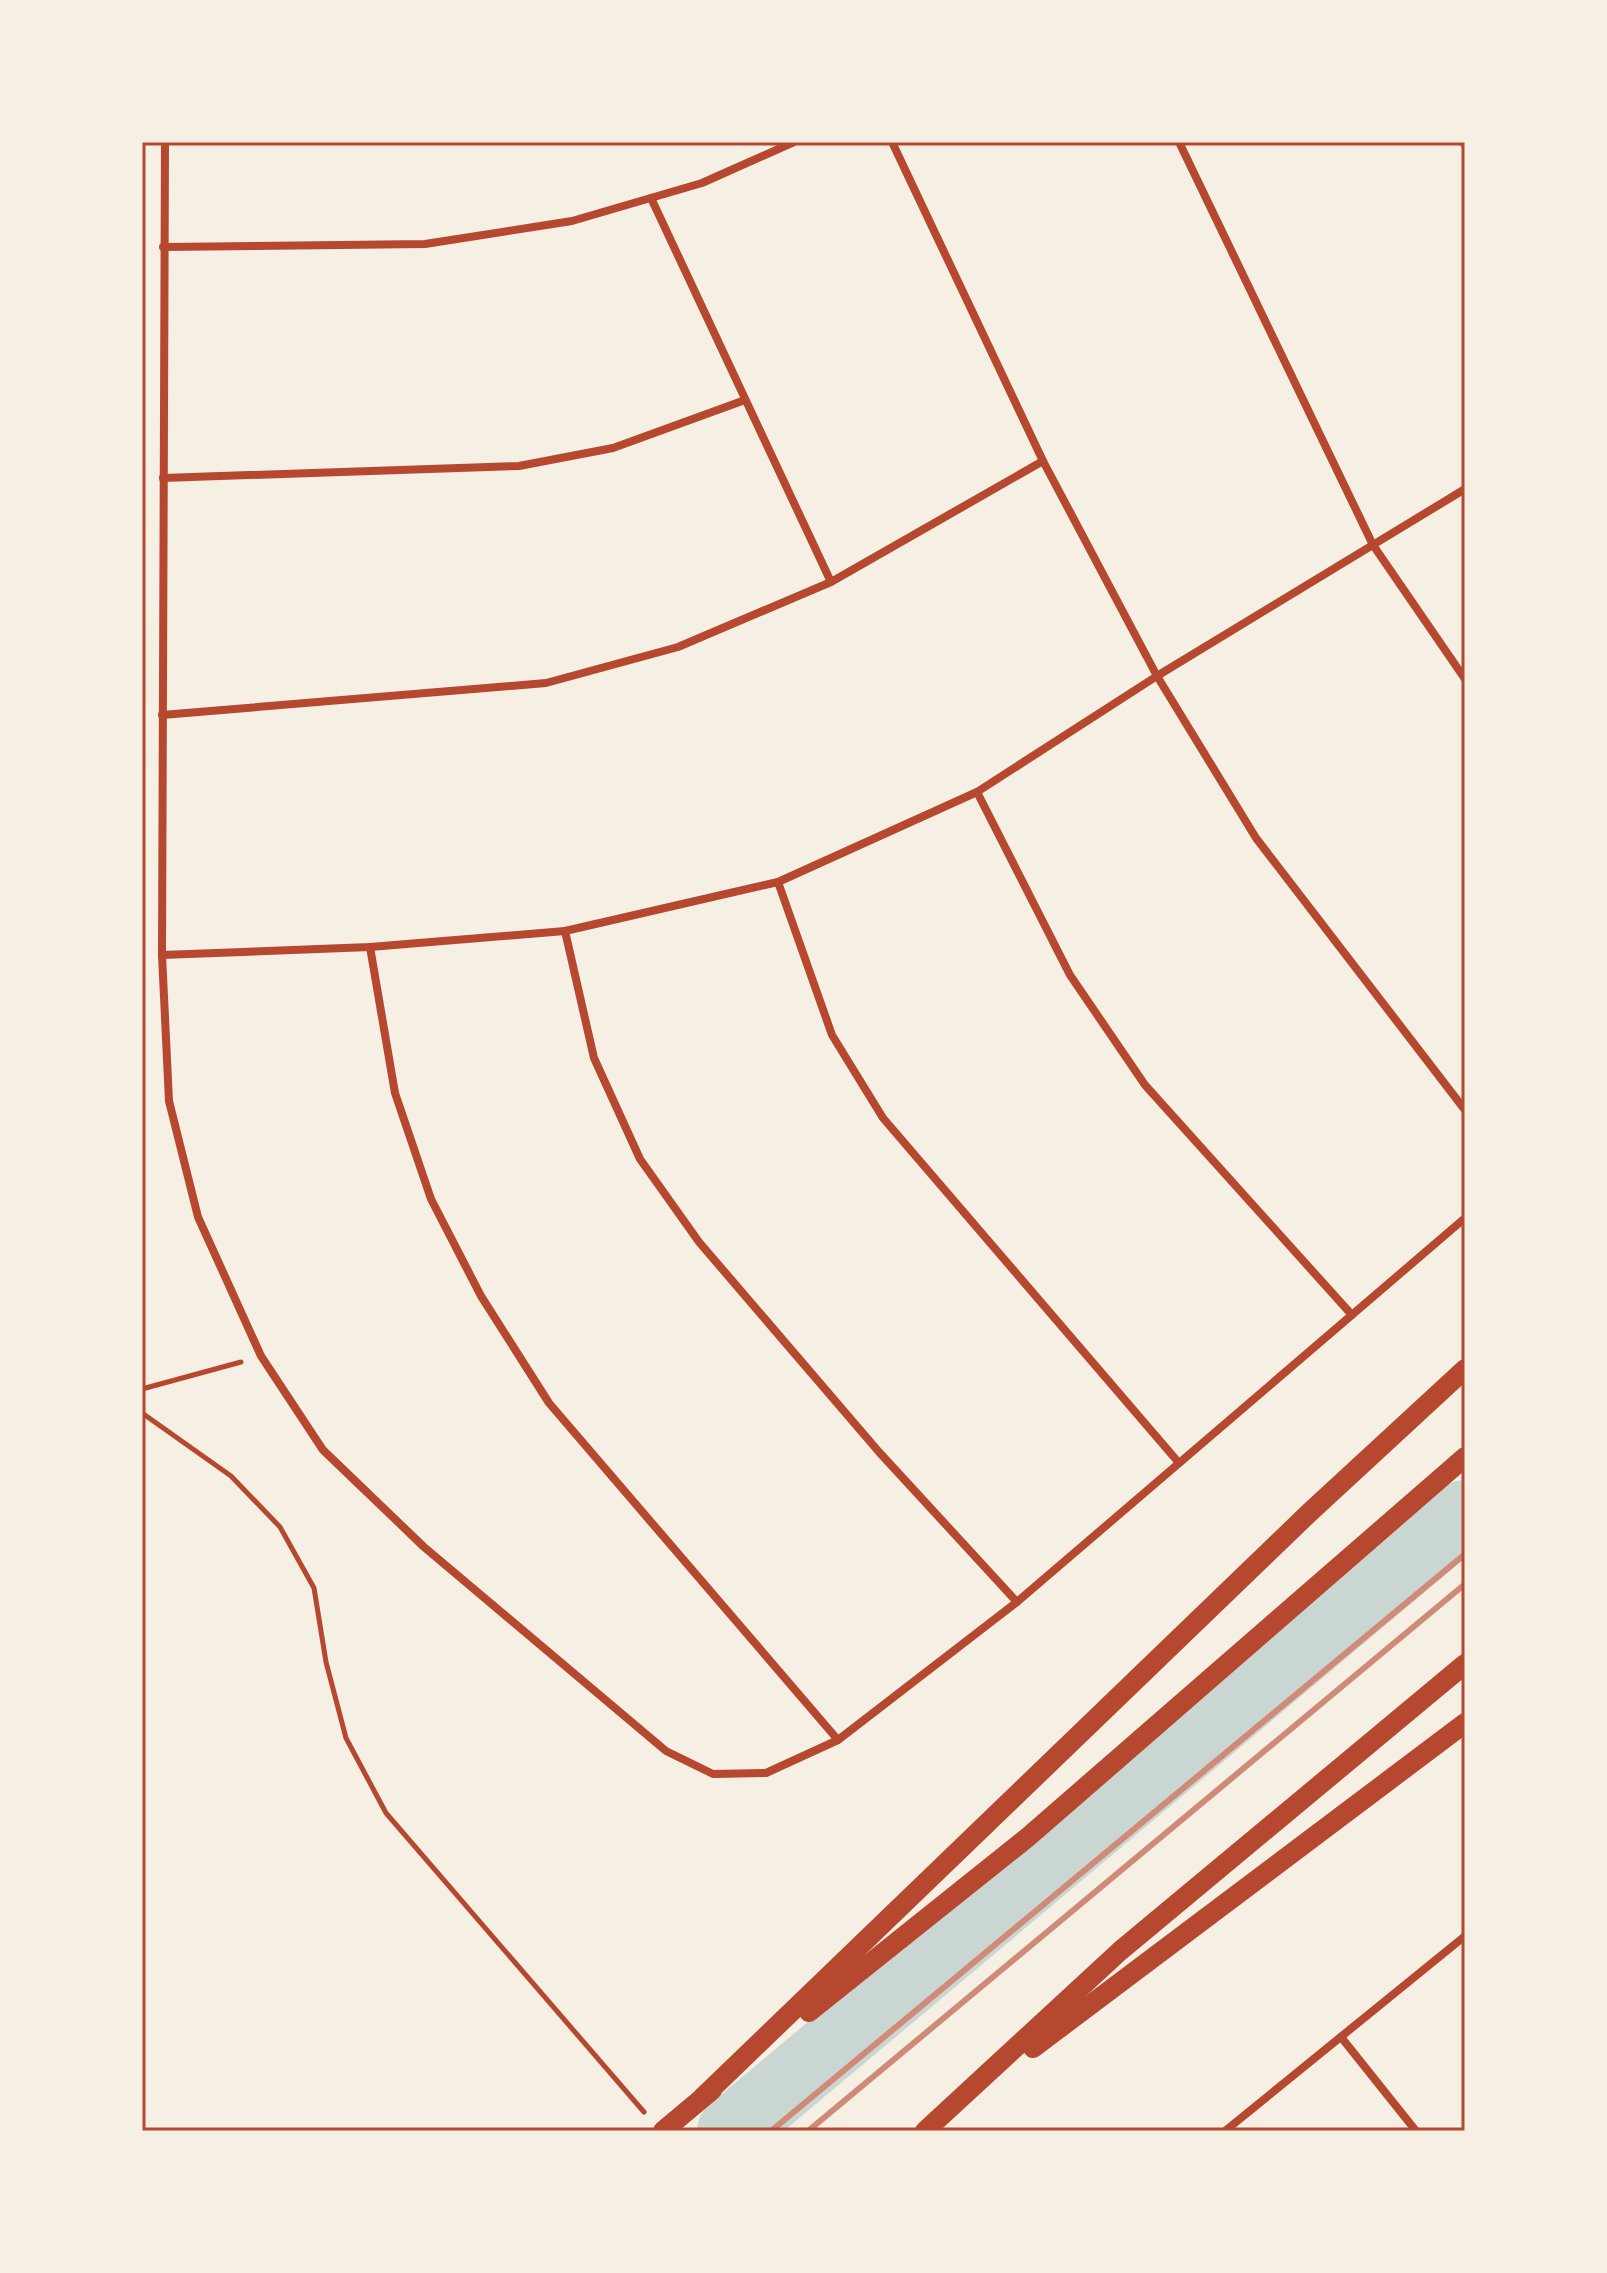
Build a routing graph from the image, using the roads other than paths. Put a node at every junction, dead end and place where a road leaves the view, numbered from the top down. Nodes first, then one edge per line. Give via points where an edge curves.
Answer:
1 (165, 142) edge
2 (794, 142) edge
3 (892, 142) edge
4 (1179, 142) edge
5 (651, 198) junction
6 (163, 247) junction
7 (745, 400) junction
8 (1043, 461) junction
9 (163, 478) junction
10 (1465, 489) edge
11 (1373, 545) junction
12 (831, 582) junction
13 (1157, 676) junction
14 (1465, 679) edge
15 (162, 715) junction
16 (977, 792) junction
17 (778, 882) junction
18 (565, 931) junction
19 (370, 947) junction
20 (162, 955) junction
21 (1465, 1110) edge
22 (1465, 1218) edge
23 (1352, 1315) junction
24 (1465, 1369) edge
25 (1465, 1457) edge
26 (1179, 1463) junction
27 (1017, 1602) junction
28 (1465, 1664) edge
29 (1465, 1723) edge
30 (838, 1740) junction
31 (1465, 1936) edge
32 (1341, 2037) junction
33 (703, 2097) junction
34 (952, 2108) junction
35 (657, 2125) edge
36 (925, 2131) edge
37 (1225, 2131) edge
38 (1416, 2131) edge

1 - 6 street
2 - 5 street via 702,183
3 - 8 street
4 - 11 street
5 - 6 street via 572,221 425,244
5 - 7 street
6 - 9 street
7 - 9 street via 613,448 519,466
7 - 12 street
8 - 12 street
8 - 13 street
9 - 15 street
10 - 11 street
11 - 13 street
11 - 14 street
12 - 15 street via 678,647 546,683
13 - 16 street
13 - 21 street via 1256,838
15 - 20 street
16 - 17 street
16 - 23 street via 1070,975 1145,1085
17 - 18 street
17 - 26 street via 832,1035 883,1118
18 - 19 street
18 - 27 street via 594,1058 640,1159 699,1242 879,1452
19 - 20 street
19 - 30 street via 395,1093 431,1199 481,1296 549,1403
20 - 30 street via 169,1101 198,1217 261,1356 323,1450 424,1547 666,1751 713,1774 766,1773
22 - 23 street
23 - 26 street
24 - 33 main road
25 - 33 main road via 1028,1837
26 - 27 street
27 - 30 street
28 - 34 main road via 1120,1951
29 - 34 main road
31 - 32 street
32 - 37 street
32 - 38 street
33 - 35 main road
34 - 36 main road

